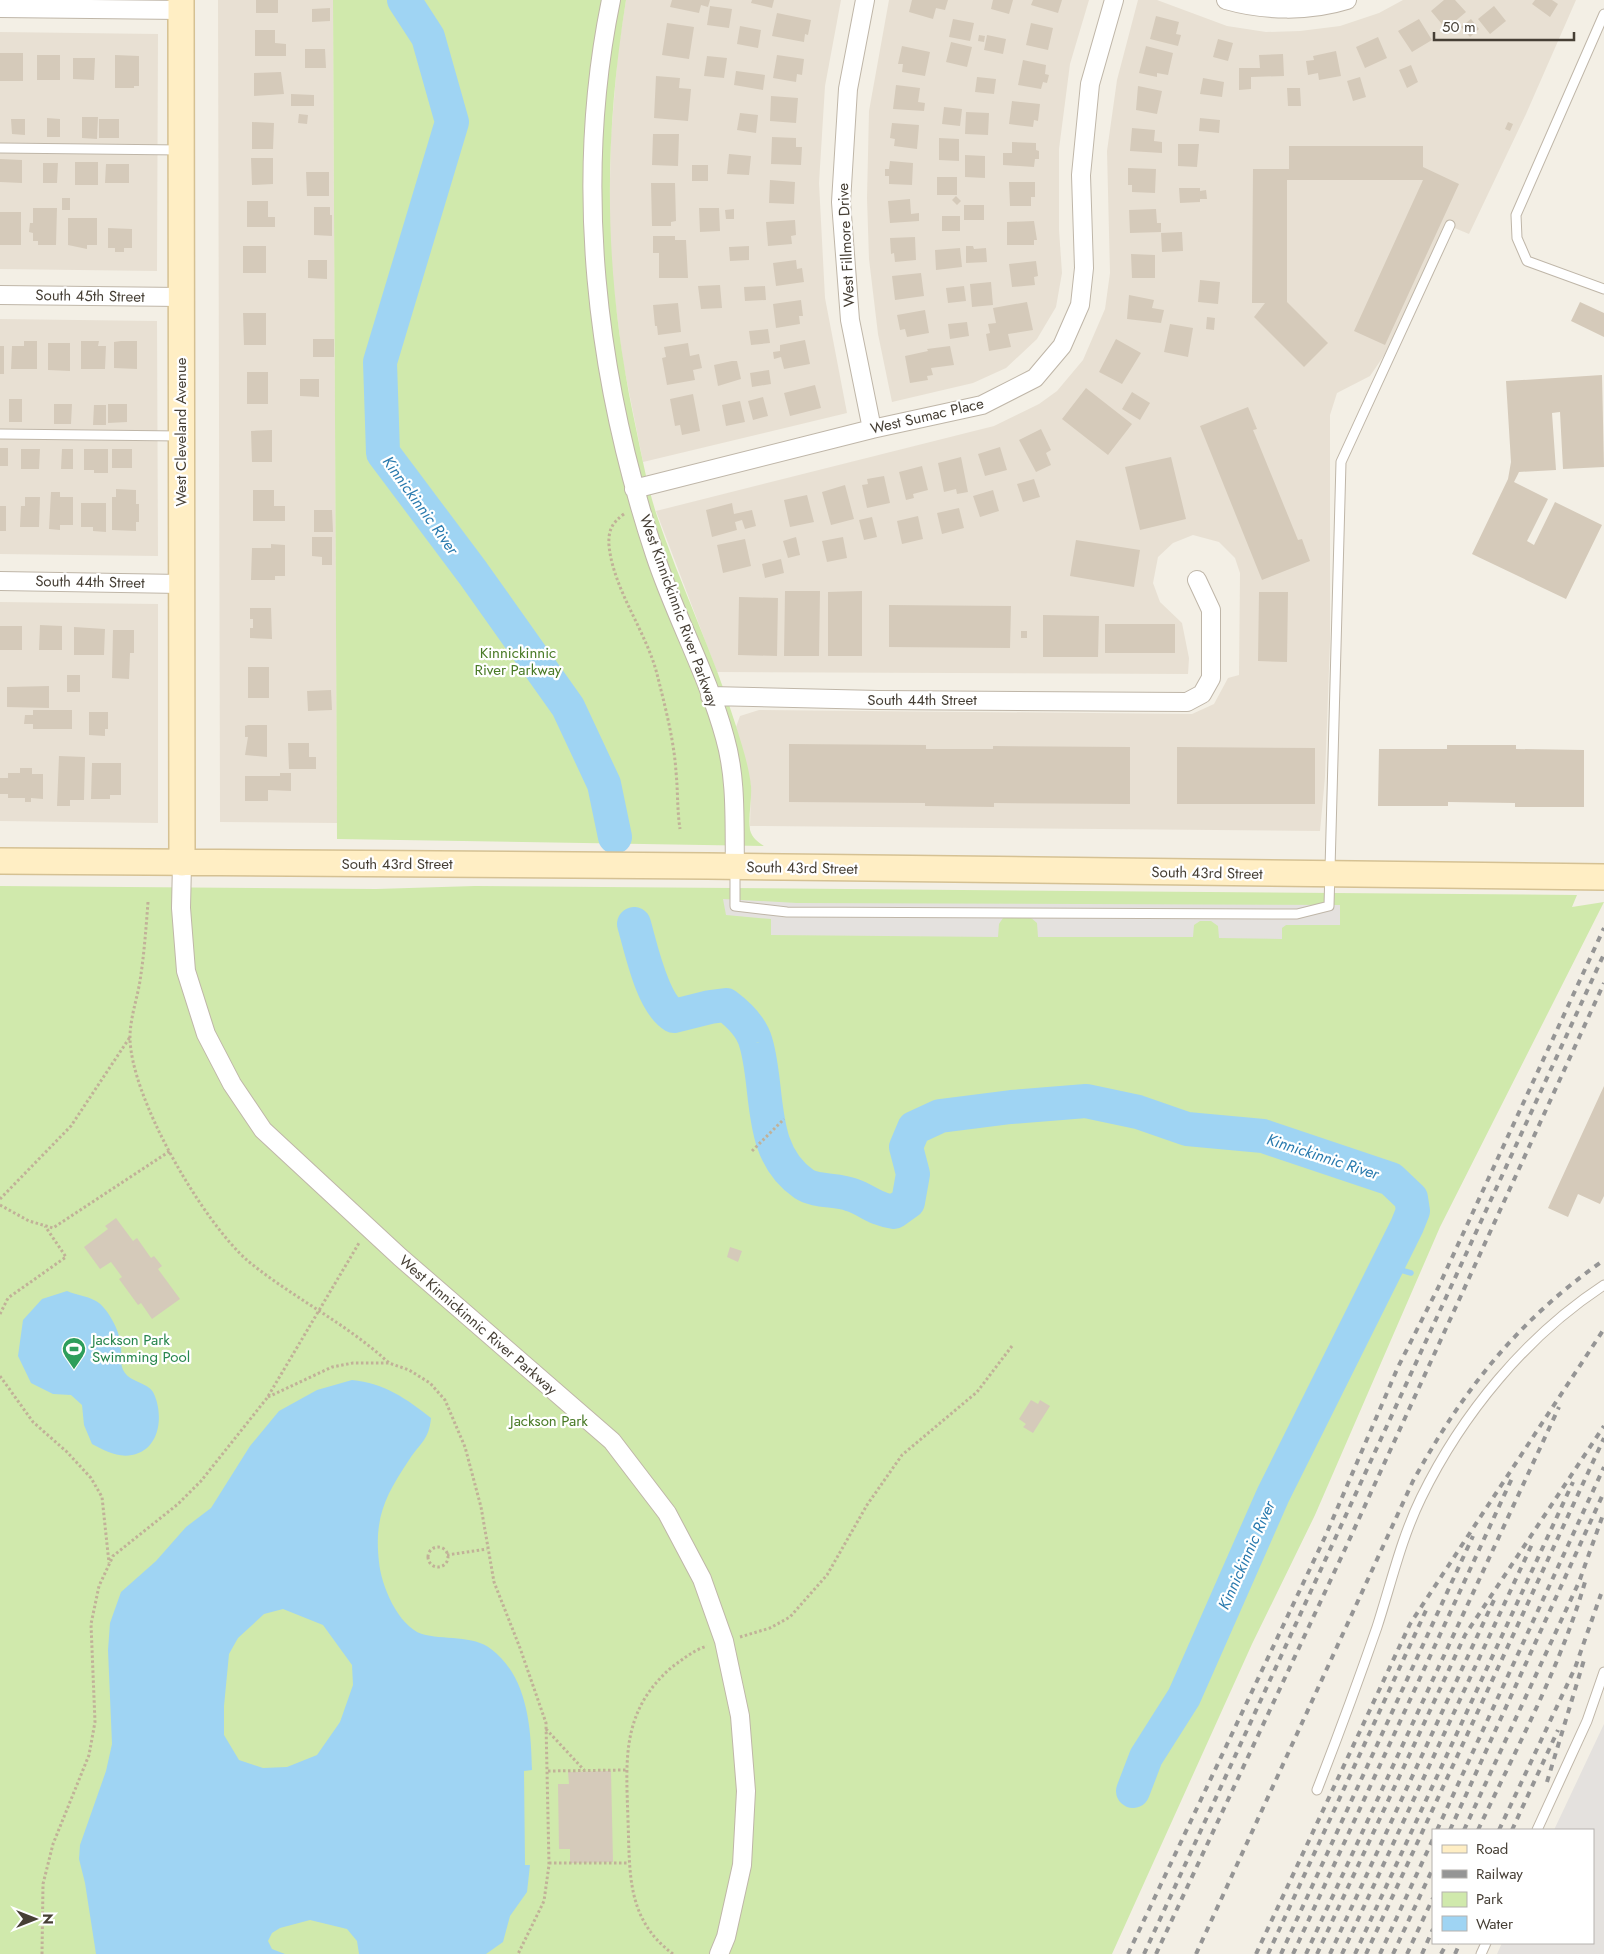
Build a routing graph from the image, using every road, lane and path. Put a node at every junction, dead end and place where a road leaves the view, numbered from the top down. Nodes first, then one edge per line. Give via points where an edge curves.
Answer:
1 (611, 0) edge
2 (865, 0) edge
3 (1114, 0) edge
4 (1226, 0) edge
5 (1348, 0) edge
6 (182, 5) edge
7 (0, 8) edge
8 (1604, 14) edge
9 (0, 148) edge
10 (181, 150) junction
11 (1450, 225) dead end
12 (1604, 289) edge
13 (0, 295) edge
14 (181, 298) junction
15 (872, 429) junction
16 (0, 434) edge
17 (181, 436) junction
18 (634, 489) junction
19 (624, 514) dead end
20 (1197, 580) dead end
21 (0, 581) edge
22 (180, 584) junction
23 (710, 696) junction
24 (680, 829) dead end
25 (0, 861) edge
26 (182, 863) junction
27 (735, 867) junction
28 (1331, 874) junction
29 (1604, 877) edge
30 (148, 902) dead end
31 (130, 1037) junction
32 (784, 1119) dead end
33 (170, 1151) junction
34 (752, 1151) dead end
35 (0, 1199) edge
36 (0, 1205) edge
37 (45, 1226) junction
38 (369, 1228) junction
39 (1604, 1285) edge
40 (318, 1310) junction
41 (0, 1314) edge
42 (1012, 1346) dead end
43 (389, 1363) junction
44 (0, 1376) edge
45 (267, 1398) junction
46 (487, 1549) junction
47 (447, 1555) junction
48 (109, 1564) junction
49 (724, 1641) junction
50 (1604, 1672) edge
51 (546, 1728) junction
52 (585, 1770) junction
53 (626, 1770) junction
54 (548, 1771) junction
55 (1317, 1790) dead end
56 (1537, 1829) edge
57 (549, 1863) junction
58 (629, 1863) junction
59 (42, 1954) edge
60 (518, 1954) edge
61 (673, 1954) edge
62 (719, 1954) edge

1 - 18 street, West Kinnickinnic River Parkway via 603,38 593,150 595,271 607,376
2 - 15 street, West Fillmore Drive via 848,89 841,202 850,320
3 - 15 street, West Sumac Place via 1090,84 1081,175 1084,268 1080,304 1062,346 1035,378 982,405
4 - 5 street via 1252,6 1298,8
6 - 7 street
6 - 10 main road, West Cleveland Avenue
8 - 12 lane via 1516,215 1517,238 1527,261
9 - 10 lane
10 - 14 main road, West Cleveland Avenue
11 - 28 lane via 1341,462
13 - 14 street, South 45th Street
14 - 17 main road, West Cleveland Avenue
15 - 18 street, West Sumac Place
16 - 17 lane
17 - 22 main road, West Cleveland Avenue
18 - 23 street, West Kinnickinnic River Parkway via 655,556
19 - 24 path via 612,523 610,548 618,579 657,674 674,751
20 - 23 street, South 44th Street via 1211,610 1211,678 1202,694 1187,702
21 - 22 street, South 44th Street
22 - 26 main road, West Cleveland Avenue
23 - 27 street, West Kinnickinnic River Parkway via 730,762 734,790
25 - 26 main road, South 43rd Street
26 - 27 main road, South 43rd Street
26 - 38 street, West Kinnickinnic River Parkway via 181,908 186,971 206,1034 232,1084 264,1130
27 - 28 main road, South 43rd Street
27 - 28 lane via 735,906 787,912 1298,914 1329,906
28 - 29 main road, South 43rd Street
30 - 31 path
31 - 33 path via 142,1092
31 - 35 path via 71,1126
32 - 34 path
33 - 37 path via 53,1228
33 - 40 path via 224,1235 290,1294
36 - 37 path
37 - 41 path via 66,1257 8,1298
38 - 40 path
38 - 49 street, West Kinnickinnic River Parkway via 612,1441 667,1513 702,1579
39 - 55 lane via 1576,1303 1533,1344 1487,1393 1452,1442 1421,1499 1401,1548 1378,1624
40 - 43 path
40 - 45 path
42 - 49 path via 977,1392 902,1455 866,1505 827,1575 790,1616 770,1628
43 - 45 path via 353,1363 332,1368
43 - 46 path via 430,1383 445,1400 465,1447 481,1507
44 - 48 path via 33,1422 91,1478 102,1497
45 - 48 path via 201,1481 178,1504 113,1556
46 - 47 path
46 - 51 path via 494,1582
47 - 47 path via 438,1547 431,1550 428,1559 440,1567 445,1564
48 - 59 path via 99,1586 91,1624 95,1722 90,1755 53,1844 43,1884
49 - 53 path via 702,1647 684,1658 646,1693 634,1722
49 - 62 street, West Kinnickinnic River Parkway via 740,1716 746,1791 742,1865 726,1937
50 - 56 lane via 1587,1721
51 - 52 path
51 - 54 path
52 - 53 path
52 - 54 path
53 - 58 path
54 - 57 path
57 - 58 path
57 - 60 path via 544,1901
58 - 61 path via 630,1884 638,1912 652,1934

